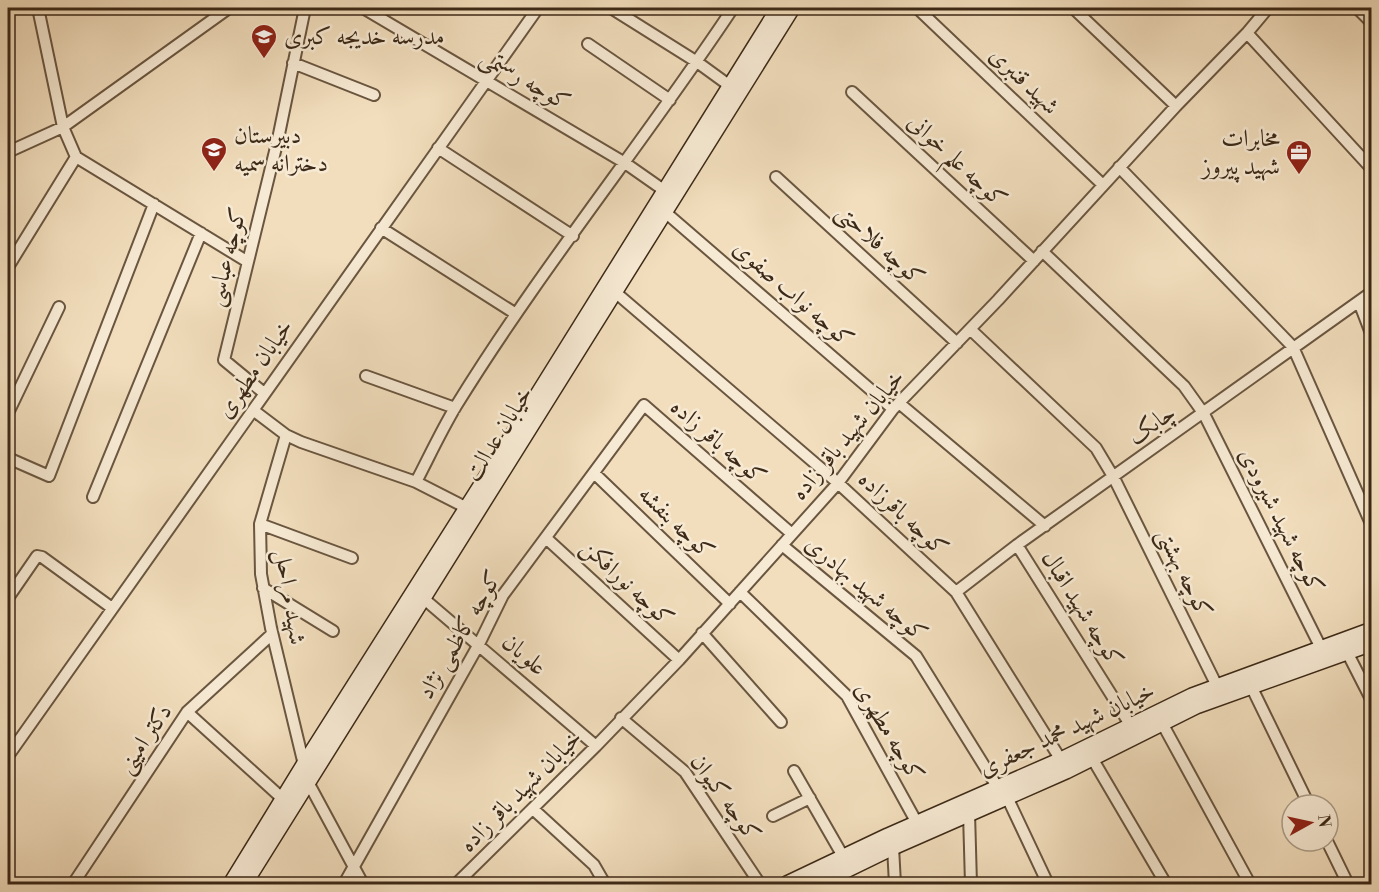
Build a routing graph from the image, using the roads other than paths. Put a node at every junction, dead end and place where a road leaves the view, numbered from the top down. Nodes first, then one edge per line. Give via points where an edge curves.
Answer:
1 (38, 8) edge
2 (229, 8) edge
3 (304, 8) edge
4 (363, 8) edge
5 (538, 8) edge
6 (611, 8) edge
7 (733, 8) edge
8 (779, 8) edge
9 (792, 8) edge
10 (917, 8) edge
11 (1073, 8) edge
12 (1356, 8) edge
13 (1263, 9) edge
14 (1371, 23) edge
15 (1247, 33) junction
16 (588, 44) dead end
17 (697, 62) junction
18 (293, 63) junction
19 (485, 81) junction
20 (730, 86) junction
21 (852, 92) dead end
22 (374, 95) dead end
23 (670, 100) junction
24 (1176, 106) junction
25 (63, 126) junction
26 (438, 148) junction
27 (8, 152) edge
28 (76, 157) junction
29 (625, 163) junction
30 (1119, 167) junction
31 (1371, 169) edge
32 (776, 177) dead end
33 (1103, 185) junction
34 (665, 190) junction
35 (154, 204) junction
36 (665, 212) junction
37 (381, 228) junction
38 (201, 233) junction
39 (573, 236) junction
40 (1042, 251) junction
41 (1034, 261) junction
42 (248, 262) junction
43 (8, 267) edge
44 (1371, 291) edge
45 (615, 292) junction
46 (1359, 302) junction
47 (59, 308) dead end
48 (516, 314) junction
49 (970, 329) junction
50 (1371, 336) edge
51 (957, 343) junction
52 (1293, 347) junction
53 (366, 376) dead end
54 (264, 393) junction
55 (644, 405) joint
56 (896, 406) junction
57 (455, 408) junction
58 (253, 410) junction
59 (8, 413) edge
60 (1204, 414) junction
61 (286, 435) junction
62 (8, 458) edge
63 (594, 473) junction
64 (1114, 478) junction
65 (416, 482) junction
66 (838, 483) junction
67 (93, 498) dead end
68 (467, 508) junction
69 (260, 524) junction
70 (1045, 526) junction
71 (1371, 526) edge
72 (792, 534) junction
73 (546, 538) junction
74 (782, 545) junction
75 (1017, 545) junction
76 (352, 558) dead end
77 (263, 588) junction
78 (740, 592) junction
79 (956, 592) junction
80 (8, 598) edge
81 (423, 598) junction
82 (730, 604) junction
83 (112, 608) junction
84 (1371, 630) edge
85 (333, 631) dead end
86 (702, 633) junction
87 (272, 634) junction
88 (1371, 643) edge
89 (479, 644) junction
90 (1321, 648) junction
91 (1347, 652) junction
92 (679, 660) junction
93 (1217, 686) junction
94 (1251, 686) junction
95 (1371, 701) edge
96 (187, 712) junction
97 (621, 718) junction
98 (781, 722) dead end
99 (1162, 723) junction
100 (1131, 726) junction
101 (596, 746) junction
102 (8, 754) edge
103 (1092, 758) junction
104 (1061, 760) junction
105 (304, 765) junction
106 (794, 771) dead end
107 (308, 782) junction
108 (1003, 792) junction
109 (1303, 793) edge
110 (810, 798) junction
111 (284, 800) junction
112 (532, 809) junction
113 (969, 813) junction
114 (773, 816) dead end
115 (917, 823) junction
116 (893, 847) junction
117 (1333, 853) edge
118 (844, 858) junction
119 (354, 870) junction
120 (73, 885) edge
121 (231, 885) edge
122 (244, 885) edge
123 (344, 885) edge
124 (363, 885) edge
125 (456, 885) edge
126 (605, 885) edge
127 (760, 885) edge
128 (787, 885) edge
129 (817, 885) edge
130 (895, 885) edge
131 (971, 885) edge
132 (1047, 885) edge
133 (1166, 885) edge
134 (1250, 885) edge
135 (1348, 885) edge

1 - 25 street
2 - 25 street
3 - 18 street, کوچه عباسی
4 - 19 street, کوچه رستمی
5 - 19 street, خیابان مطهری
6 - 17 street
7 - 17 street
8 - 20 main road, خیابان عدالت
9 - 36 main road, خیابان عدالت
10 - 33 street, شهید قنبری
11 - 24 street
12 - 14 street
13 - 15 street, خیابان شهید باقر زاده
15 - 24 street, خیابان شهید باقر زاده
15 - 31 street
16 - 23 street
17 - 20 street
17 - 23 street
18 - 22 street
18 - 42 street, کوچه عباسی
19 - 26 street, خیابان مطهری
19 - 29 street, کوچه رستمی
20 - 34 main road, خیابان عدالت
21 - 41 street, کوچه علم خوانی
23 - 29 street
24 - 30 street, خیابان شهید باقر زاده
25 - 27 street
25 - 28 street
26 - 37 street, خیابان مطهری
26 - 39 street
28 - 35 street
28 - 43 street
29 - 34 street, کوچه رستمی
29 - 39 street
30 - 33 street, خیابان شهید باقر زاده
30 - 52 street
32 - 51 street, کوچه فلاحتی
33 - 40 street, خیابان شهید باقر زاده
34 - 68 main road, خیابان عدالت
35 - 38 street
35 - 62 street via 48,476
36 - 45 main road, خیابان عدالت
36 - 56 street, کوچه نواب صفوی
37 - 48 street
37 - 54 street, خیابان مطهری
38 - 42 street
38 - 67 street
39 - 48 street
40 - 41 street, خیابان شهید باقر زاده
40 - 60 street, کوچه شهید شیرودی via 1184,386
41 - 49 street, خیابان شهید باقر زاده
42 - 54 street, کوچه عباسی via 224,360
44 - 46 street, چابک
45 - 66 street, کوچه باقرزاده
45 - 81 main road, خیابان عدالت
46 - 50 street
46 - 52 street, چابک
47 - 59 street
48 - 57 street
49 - 51 street, خیابان شهید باقر زاده
49 - 64 street, کوچه بهشتی via 1096,448
51 - 56 street, خیابان شهید باقر زاده
52 - 60 street, چابک
52 - 71 street
53 - 57 street
54 - 58 street, خیابان مطهری
55 - 63 street, کوچه کاظمی نژاد
55 - 72 street, کوچه باقر زاده
56 - 66 street, خیابان شهید باقر زاده
56 - 70 street, کوچه نواب صفوی
57 - 65 street
58 - 61 street
58 - 83 street, خیابان مطهری
60 - 64 street, چابک
60 - 90 street, کوچه شهید شیرودی
61 - 65 street
61 - 69 street, شهید مراحل
63 - 73 street, کوچه کاظمی نژاد
63 - 82 street, کوچه بنفشه
64 - 70 street, چابک
64 - 93 street, کوچه بهشتی
65 - 68 street
66 - 72 street, خیابان شهید باقر زاده
66 - 79 street, کوچه باقرزاده
68 - 105 main road, خیابان عدالت
69 - 76 street
69 - 77 street, شهید مراحل
70 - 75 street, چابک
72 - 74 street, خیابان شهید باقر زاده
73 - 89 street, کوچه کاظمی نژاد via 503,595
73 - 92 street, کوچه نورافکن
74 - 78 street, خیابان شهید باقر زاده
74 - 108 street, کوچه شهید بهادری via 916,656
75 - 79 street, چابک
75 - 100 street, کوچه شهید اقبال
77 - 85 street
77 - 87 street, شهید مراحل
78 - 82 street, خیابان شهید باقر زاده
78 - 115 street, کوچه مطهری via 847,696
79 - 104 street, کوچه باقرزاده
80 - 83 street via 37,556
81 - 89 street, علویان
81 - 107 main road, خیابان عدالت
82 - 86 street, خیابان شهید باقر زاده
83 - 102 street, خیابان مطهری
84 - 90 main road, خیابان شهید محمد جعفری
86 - 92 street, خیابان شهید باقر زاده
86 - 98 street
87 - 96 street, دکتر امینی
87 - 105 street, شهید مراحل
88 - 91 main road, خیابان شهید محمد جعفری
89 - 101 street, علویان
89 - 119 street, کوچه کاظمی نژاد
90 - 93 main road, خیابان شهید محمد جعفری
91 - 94 main road, خیابان شهید محمد جعفری
91 - 95 street
92 - 97 street, خیابان شهید باقر زاده
93 - 100 main road, خیابان شهید محمد جعفری
94 - 99 main road, خیابان شهید محمد جعفری
94 - 109 street
96 - 111 street
96 - 120 street, دکتر امینی
97 - 101 street, خیابان شهید باقر زاده
97 - 127 street, کوچه کیوان via 686,772
99 - 103 main road, خیابان شهید محمد جعفری
99 - 134 street
100 - 104 main road, خیابان شهید محمد جعفری
101 - 112 street, خیابان شهید باقر زاده
103 - 108 main road, خیابان شهید محمد جعفری
103 - 133 street
104 - 108 main road, خیابان شهید محمد جعفری
105 - 111 main road, خیابان عدالت
106 - 110 street
107 - 119 street
107 - 122 main road, خیابان عدالت
108 - 113 main road, خیابان شهید محمد جعفری
108 - 115 main road, خیابان شهید محمد جعفری
108 - 132 street, کوچه شهید بهادری
110 - 114 street
110 - 118 street
111 - 121 main road, خیابان عدالت
112 - 125 street, خیابان شهید باقر زاده
112 - 126 street via 594,865
113 - 116 main road, خیابان شهید محمد جعفری
113 - 131 street
115 - 118 main road, خیابان شهید محمد جعفری
116 - 129 main road, خیابان شهید محمد جعفری
116 - 130 street
117 - 135 street
118 - 128 main road, خیابان شهید محمد جعفری
119 - 123 street, کوچه کاظمی نژاد
119 - 124 street

